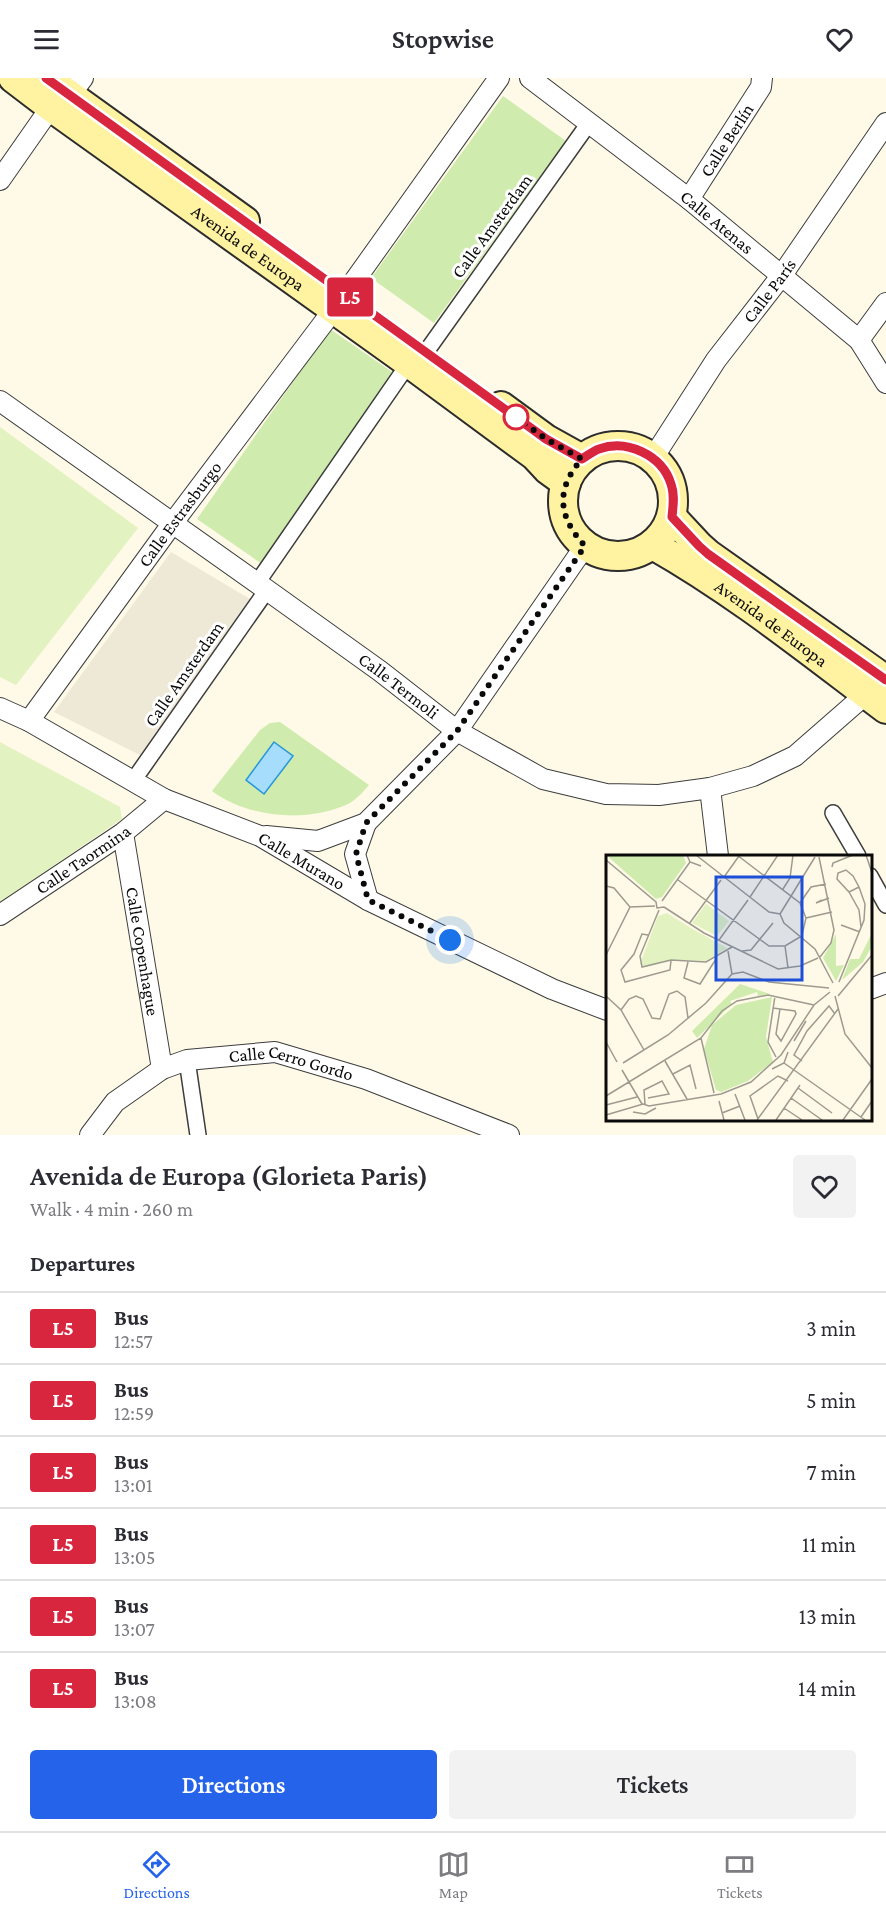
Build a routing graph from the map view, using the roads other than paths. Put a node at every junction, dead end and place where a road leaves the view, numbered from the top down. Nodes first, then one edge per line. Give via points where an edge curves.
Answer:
1 (13, 78) edge
2 (46, 78) edge
3 (500, 78) edge
4 (530, 78) edge
5 (762, 78) edge
6 (68, 93) edge
7 (589, 123) junction
8 (886, 123) edge
9 (0, 180) edge
10 (689, 199) junction
11 (782, 275) junction
12 (340, 301) junction
13 (886, 303) edge
14 (859, 340) junction
15 (417, 357) junction
16 (886, 383) edge
17 (0, 402) edge
18 (653, 458) junction
19 (582, 459) junction
20 (566, 483) junction
21 (672, 517) junction
22 (172, 524) junction
23 (653, 545) junction
24 (585, 546) junction
25 (262, 586) junction
26 (881, 684) edge
27 (0, 708) edge
28 (29, 721) junction
29 (457, 731) junction
30 (133, 781) junction
31 (710, 788) junction
32 (164, 799) junction
33 (833, 813) dead end
34 (366, 823) junction
35 (123, 833) junction
36 (260, 836) junction
37 (718, 855) edge
38 (857, 855) edge
39 (871, 878) edge
40 (368, 900) junction
41 (886, 905) edge
42 (1, 916) edge
43 (886, 983) edge
44 (871, 989) edge
45 (606, 1010) edge
46 (188, 1060) junction
47 (162, 1069) junction
48 (90, 1135) edge
49 (198, 1135) edge
50 (509, 1135) edge

1 - 6 main road, Avenida de Europa
2 - 6 main road, Avenida de Europa
3 - 12 street, Calle Estrasburgo
4 - 7 street, Calle Atenas
5 - 10 street, Calle Berlín via 761,87
6 - 9 street
6 - 12 main road, Avenida de Europa
7 - 10 street, Calle Atenas
7 - 15 street, Calle Amsterdam
8 - 11 street, Calle París
10 - 11 street, Calle Atenas
11 - 14 street, Calle Atenas
11 - 18 street, Calle París via 716,360
12 - 15 main road, Avenida de Europa
12 - 22 street, Calle Estrasburgo
13 - 14 street
14 - 16 street, Calle Atenas
15 - 19 main road, Avenida de Europa
15 - 20 main road, Avenida de Europa
15 - 25 street, Calle Amsterdam
17 - 22 street, Calle Termoli
18 - 19 main road via 636,448 617,446 598,449
18 - 21 main road via 671,484
19 - 20 main road
20 - 24 main road via 565,518
21 - 23 main road
21 - 26 main road via 703,550
22 - 25 street, Calle Termoli
22 - 28 street, Calle Estrasburgo
23 - 24 main road via 619,557
23 - 26 main road, Avenida de Europa via 698,571 812,652
24 - 29 street
25 - 29 street, Calle Termoli
25 - 30 street, Calle Amsterdam
26 - 31 street, Calle Termoli via 795,756 753,776
27 - 28 street, Calle Murano
28 - 30 street, Calle Murano
29 - 31 street, Calle Termoli via 543,779 606,794 659,795
29 - 34 street
30 - 32 street, Calle Murano
31 - 37 street
32 - 35 street, Calle Taormina
32 - 36 street, Calle Murano
33 - 38 street
34 - 36 street via 318,841
34 - 40 street via 356,854
35 - 42 street, Calle Taormina
35 - 47 street, Calle Copenhague
36 - 40 street, Calle Murano
39 - 41 street
40 - 45 street, Calle Murano via 552,989
43 - 44 street
46 - 47 street, Calle Cerro Gordo
46 - 49 street
46 - 50 street, Calle Cerro Gordo via 275,1052 366,1079
47 - 48 street, Calle Cerro Gordo via 115,1102

